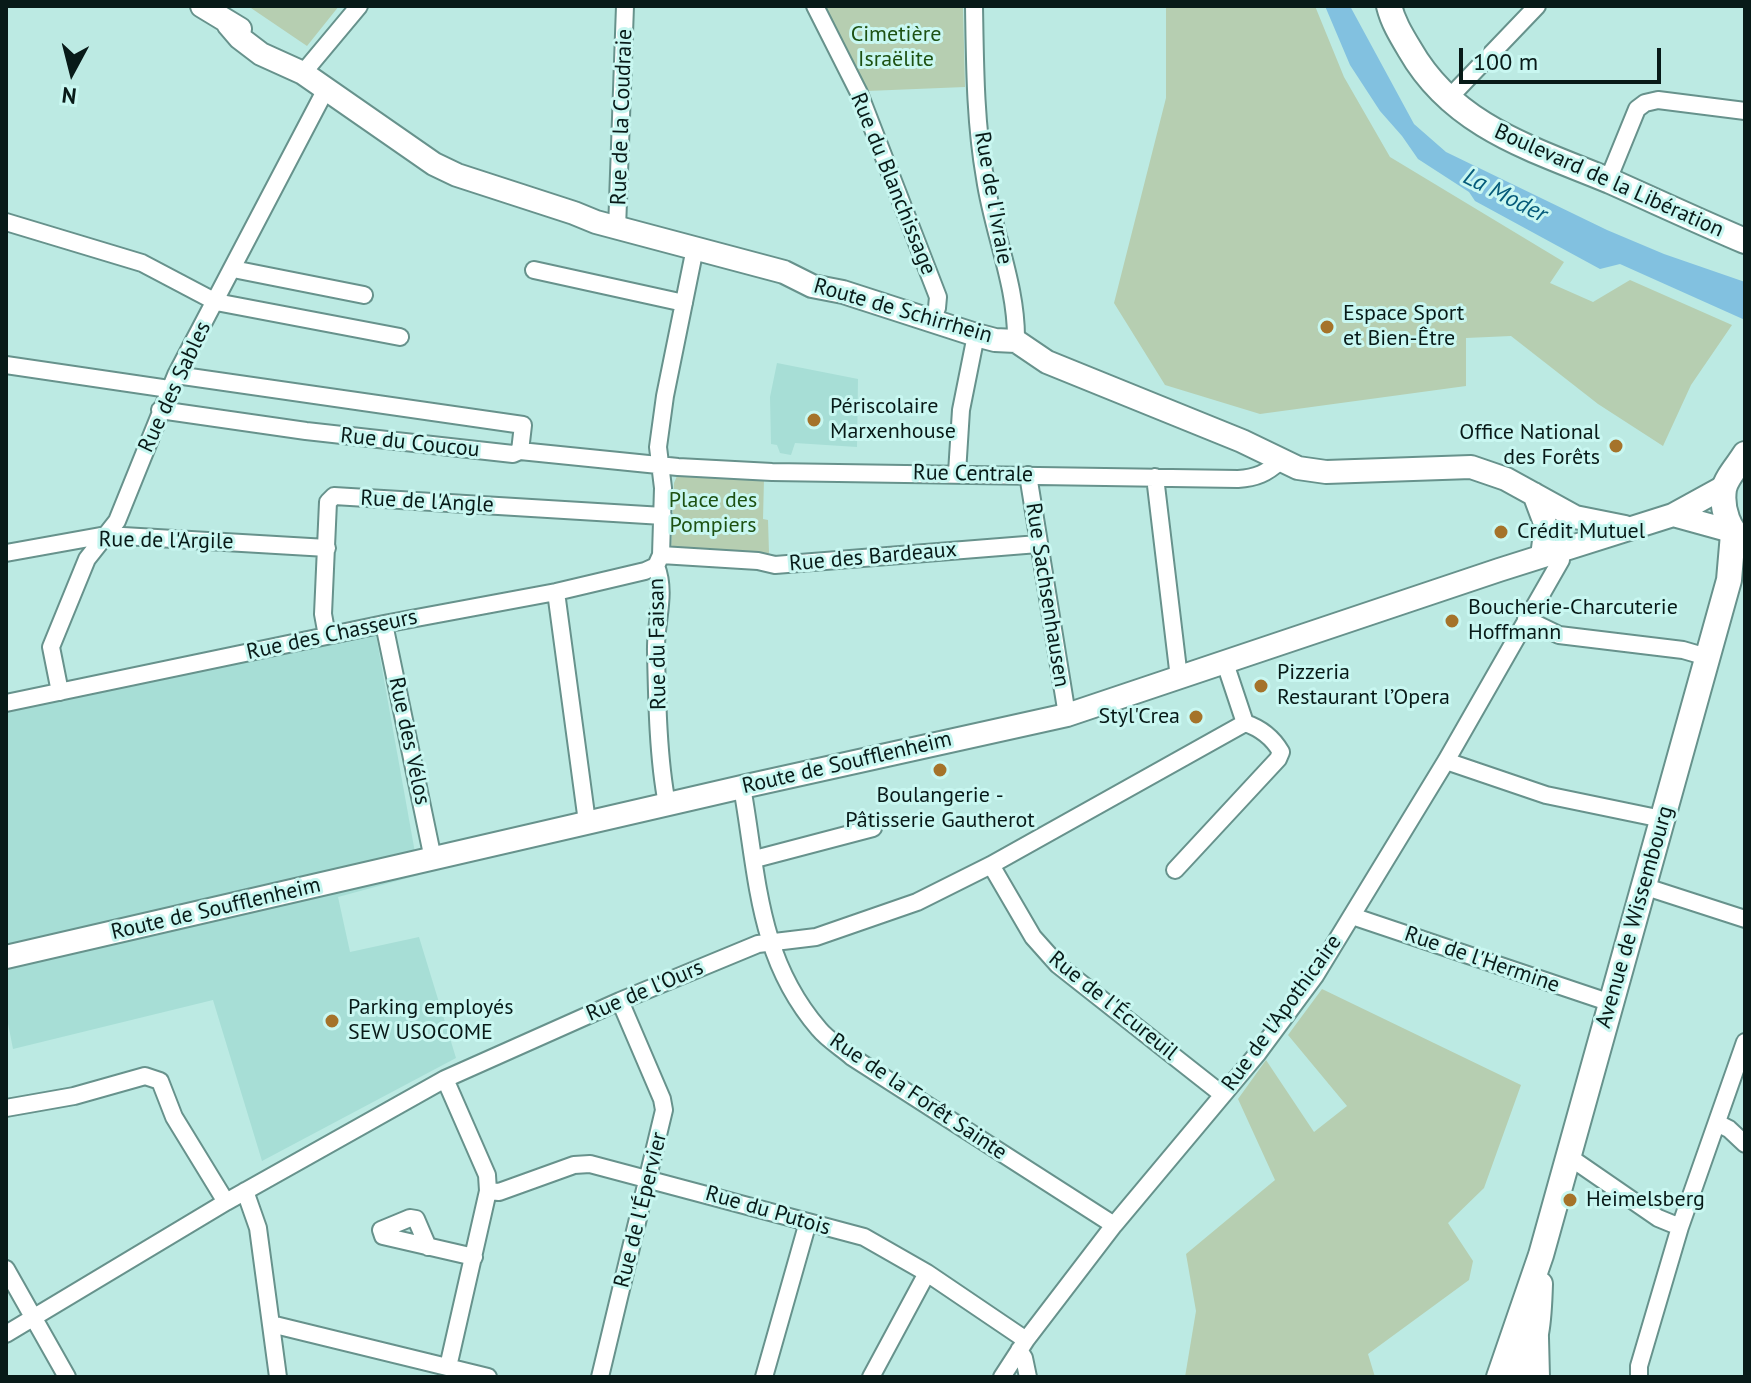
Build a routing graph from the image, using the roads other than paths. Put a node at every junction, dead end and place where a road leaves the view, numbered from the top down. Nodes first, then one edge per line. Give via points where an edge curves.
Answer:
1 (202, 6) edge
2 (359, 6) edge
3 (625, 6) edge
4 (815, 6) edge
5 (974, 6) edge
6 (1389, 6) edge
7 (1537, 6) edge
8 (301, 66) junction
9 (326, 89) junction
10 (1448, 99) junction
11 (1745, 111) edge
12 (1608, 180) junction
13 (6, 222) edge
14 (617, 229) junction
15 (1745, 241) edge
16 (695, 248) junction
17 (233, 269) junction
18 (534, 270) dead end
19 (364, 295) dead end
20 (216, 302) junction
21 (684, 303) junction
22 (932, 321) junction
23 (976, 335) junction
24 (400, 337) dead end
25 (1016, 341) junction
26 (6, 365) edge
27 (173, 382) junction
28 (160, 410) junction
29 (520, 451) junction
30 (1745, 454) edge
31 (1280, 461) junction
32 (660, 464) junction
33 (957, 473) junction
34 (1028, 475) junction
35 (1155, 477) junction
36 (1724, 487) junction
37 (1534, 494) junction
38 (1562, 509) junction
39 (1673, 515) junction
40 (663, 516) junction
41 (1630, 527) junction
42 (106, 535) junction
43 (1737, 536) edge
44 (1038, 544) junction
45 (327, 548) junction
46 (1559, 551) junction
47 (6, 553) edge
48 (659, 560) junction
49 (1737, 574) edge
50 (556, 592) junction
51 (1526, 619) junction
52 (384, 624) junction
53 (327, 636) junction
54 (1707, 657) junction
55 (1225, 663) junction
56 (1179, 678) junction
57 (60, 692) junction
58 (6, 703) edge
59 (1067, 715) junction
60 (1245, 723) junction
61 (1446, 761) junction
62 (742, 787) junction
63 (667, 804) junction
64 (1662, 819) junction
65 (587, 822) junction
66 (873, 828) dead end
67 (433, 859) junction
68 (755, 859) junction
69 (991, 865) junction
70 (1175, 870) dead end
71 (1643, 886) junction
72 (1352, 916) junction
73 (1745, 919) edge
74 (770, 941) junction
75 (6, 957) edge
76 (620, 1001) junction
77 (1611, 1003) junction
78 (1745, 1042) edge
79 (445, 1079) junction
80 (1223, 1095) junction
81 (6, 1108) edge
82 (1717, 1123) junction
83 (1745, 1144) edge
84 (1568, 1156) junction
85 (649, 1177) junction
86 (245, 1191) junction
87 (488, 1191) junction
88 (226, 1202) junction
89 (808, 1222) junction
90 (1114, 1225) junction
91 (1680, 1227) junction
92 (428, 1247) dead end
93 (1541, 1255) junction
94 (474, 1257) junction
95 (6, 1269) edge
96 (927, 1273) junction
97 (33, 1317) junction
98 (271, 1324) junction
99 (6, 1334) edge
100 (1023, 1345) junction
101 (445, 1374) edge
102 (1518, 1375) edge
103 (67, 1377) edge
104 (278, 1377) edge
105 (488, 1377) edge
106 (600, 1377) edge
107 (764, 1377) edge
108 (871, 1377) edge
109 (1002, 1377) edge
110 (1028, 1377) edge
111 (1639, 1377) edge

1 - 8 main road, Route de Schirrhein
2 - 8 street
3 - 14 street, Rue de la Coudraie
4 - 22 street, Rue du Blanchissage via 859,93 938,297
5 - 25 street, Rue de l'Ivraie via 985,179 1013,301
6 - 10 main road, Boulevard de la Libération via 1418,64
7 - 10 street
8 - 9 main road, Route de Schirrhein
9 - 14 main road, Route de Schirrhein via 434,164
9 - 17 street, Rue des Sables
10 - 12 main road, Boulevard de la Libération via 1509,140
11 - 12 street via 1658,100 1645,103 1637,109
12 - 15 main road, Boulevard de la Libération
13 - 20 street via 142,263
14 - 16 main road, Route de Schirrhein
16 - 21 street, Rue du Faisan
16 - 22 main road, Route de Schirrhein
17 - 19 street
17 - 20 street, Rue des Sables
18 - 21 street
20 - 24 street
20 - 27 street, Rue des Sables
21 - 32 street, Rue du Faisan via 665,396
22 - 23 main road, Route de Schirrhein
23 - 25 main road, Route de Schirrhein
23 - 33 street via 961,410
25 - 31 main road, Route de Schirrhein via 1047,362
26 - 27 street
27 - 28 street, Rue des Sables
27 - 29 street via 523,425
28 - 29 street, Rue du Coucou via 498,453
28 - 42 street, Rue des Sables via 117,521
29 - 32 street, Rue du Coucou
30 - 36 main road
31 - 35 street, Rue Centrale via 1253,478
31 - 37 main road, Route de Schirrhein via 1326,472 1471,467
32 - 33 street, Rue Centrale via 772,472
32 - 40 street, Rue du Faisan
33 - 34 street, Rue Centrale
34 - 35 street, Rue Centrale
34 - 44 street, Rue Sachsenhausen
35 - 56 street
36 - 39 main road, Route de Soufflenheim
36 - 43 main road, Avenue de Wissembourg
37 - 38 main road, Route de Schirrhein
37 - 46 main road
38 - 41 main road, Route de Schirrhein via 1575,517
38 - 46 main road
39 - 41 main road, Route de Soufflenheim
39 - 43 main road
40 - 45 street, Rue de l'Angle via 334,496 328,502
40 - 48 street, Rue du Faisan
41 - 46 main road, Route de Soufflenheim
42 - 45 street, Rue de l'Argile
42 - 47 street, Rue de l'Argile
42 - 57 street, Rue des Sables via 87,559 51,647
43 - 49 main road, Avenue de Wissembourg
44 - 48 street, Rue des Bardeaux via 775,565
44 - 59 street, Rue Sachsenhausen
45 - 53 street, Rue de l'Angle
46 - 51 street, Rue de l'Apothicaire via 1561,560
46 - 55 main road, Route de Soufflenheim
48 - 50 street, Rue des Chasseurs via 645,571
48 - 63 street, Rue du Faisan via 661,604 655,647
49 - 54 main road, Avenue de Wissembourg
50 - 52 street, Rue des Chasseurs
50 - 65 street
51 - 54 street via 1559,635
51 - 61 street, Rue de l'Apothicaire
52 - 53 street, Rue des Chasseurs
52 - 67 street, Rue des Vélos
53 - 57 street, Rue des Chasseurs
54 - 64 main road, Avenue de Wissembourg
55 - 56 main road, Route de Soufflenheim
55 - 60 street
56 - 59 main road, Route de Soufflenheim
57 - 58 street, Rue des Chasseurs
59 - 62 main road, Route de Soufflenheim
60 - 69 street, Rue de l'Ours
60 - 70 street via 1276,743 1278,759
61 - 64 street via 1546,795
61 - 72 street, Rue de l'Apothicaire
62 - 63 main road, Route de Soufflenheim
62 - 68 street, Rue de la Forêt Sainte
63 - 65 main road, Route de Soufflenheim
64 - 71 main road, Avenue de Wissembourg
65 - 67 main road, Route de Soufflenheim
66 - 68 street
67 - 75 main road, Route de Soufflenheim
68 - 74 street, Rue de la Forêt Sainte
69 - 74 street, Rue de l'Ours via 917,902 816,937
69 - 80 street, Rue de l'Écureuil via 1033,937 1058,965
71 - 73 street
71 - 77 main road, Avenue de Wissembourg
72 - 77 street, Rue de l'Hermine
72 - 80 street, Rue de l'Apothicaire via 1315,976
74 - 76 street, Rue de l'Ours
74 - 90 street, Rue de la Forêt Sainte via 790,986 820,1031 852,1057
76 - 79 street, Rue de l'Ours
76 - 85 street, Rue de l'Épervier via 662,1099
77 - 84 main road, Avenue de Wissembourg
78 - 82 street
79 - 86 street, Rue de l'Ours
79 - 87 street via 487,1175
80 - 90 street, Rue de l'Apothicaire
81 - 88 street via 145,1076 160,1081 174,1117
82 - 83 street
82 - 91 street
84 - 91 street via 1658,1218
84 - 93 main road, Avenue de Wissembourg
85 - 87 street, Rue du Putois via 574,1165 499,1192
85 - 89 street, Rue du Putois
85 - 106 street, Rue de l'Épervier
86 - 88 street, Rue de l'Ours
86 - 98 street via 258,1228
87 - 94 street
88 - 97 street, Rue de l'Ours
89 - 96 street, Rue du Putois via 864,1237
89 - 107 street
90 - 100 street, Rue de l'Apothicaire
91 - 111 street
92 - 94 street
93 - 102 main road, Avenue de Wissembourg via 1524,1306
93 - 102 main road, Avenue de Wissembourg via 1537,1336
94 - 101 street
95 - 97 street
96 - 100 street, Rue du Putois
96 - 108 street
97 - 99 street, Rue de l'Ours
97 - 103 street
98 - 101 street
98 - 104 street
100 - 109 street, Rue de l'Apothicaire
100 - 110 street
101 - 105 street

